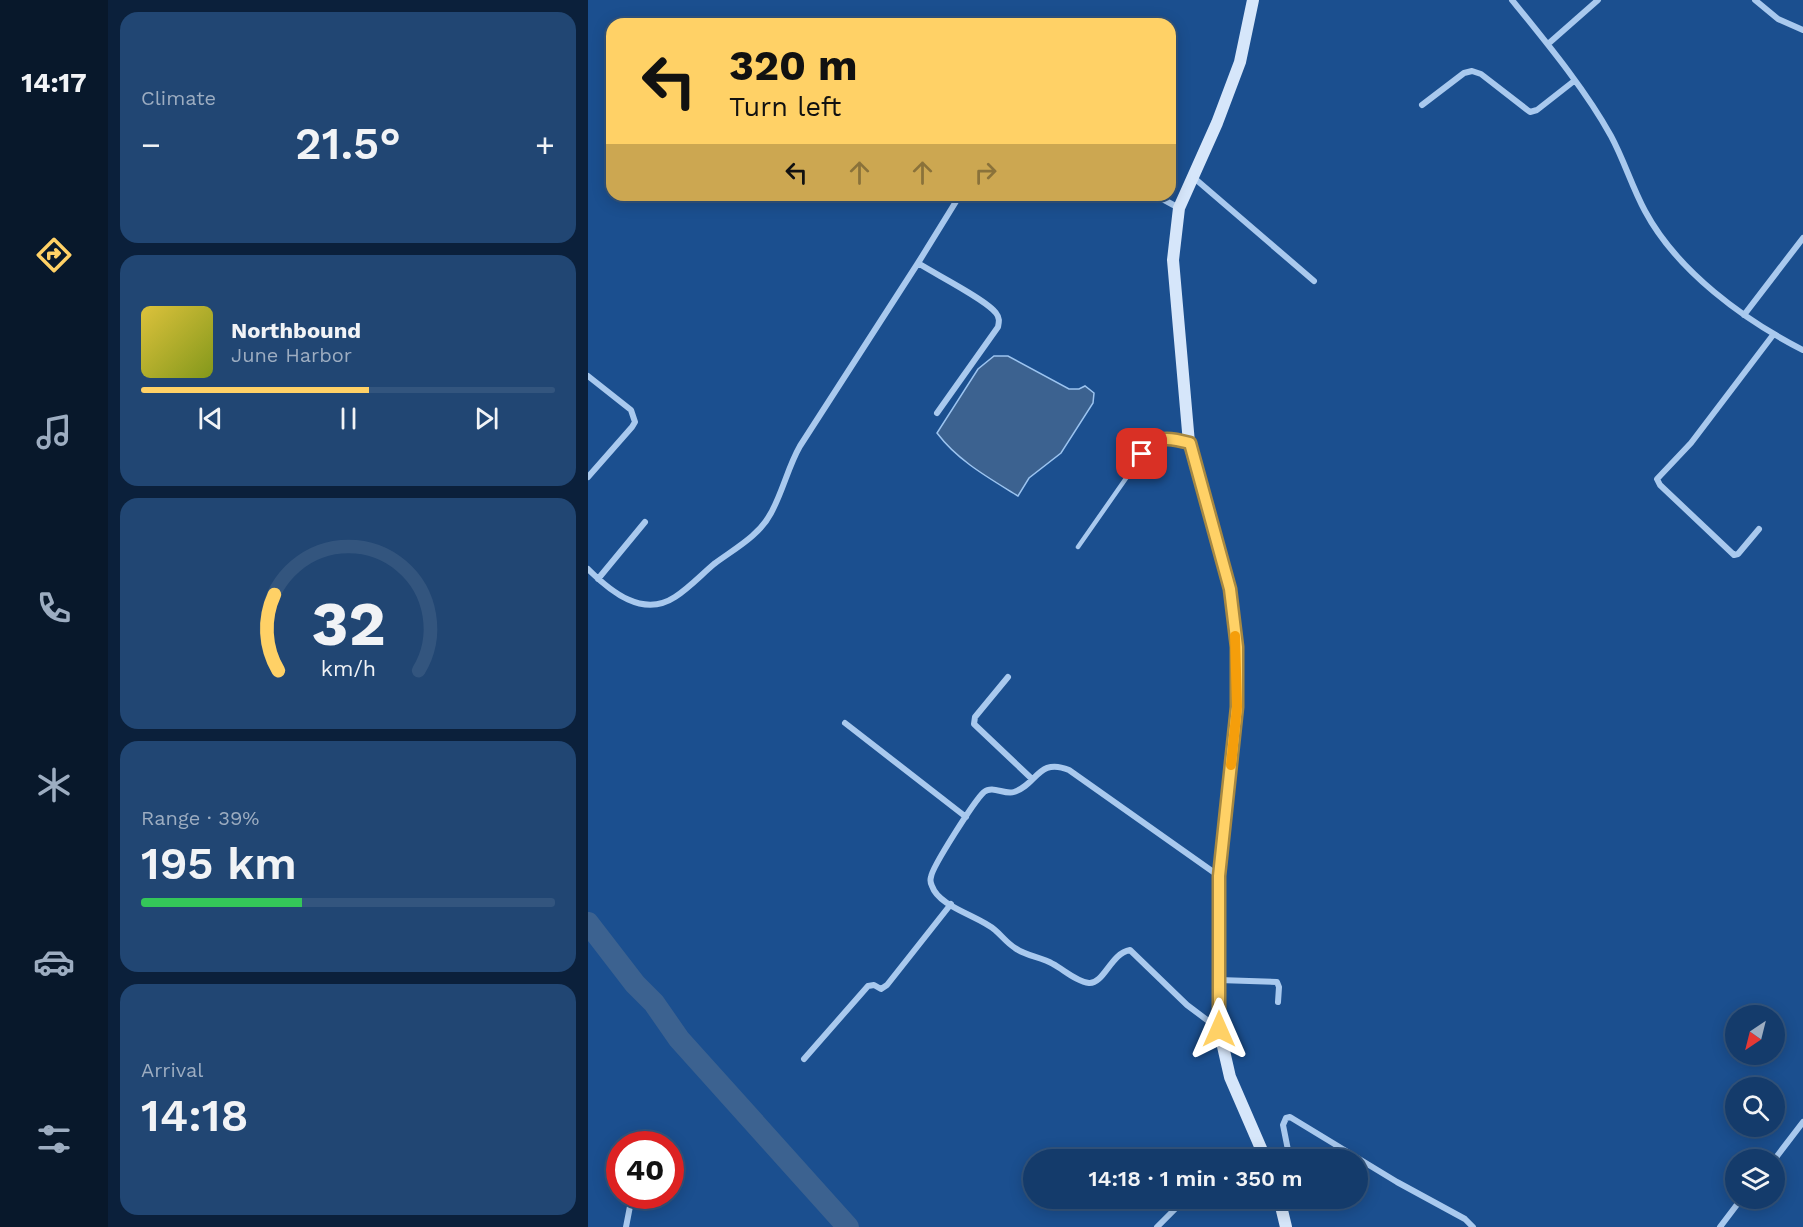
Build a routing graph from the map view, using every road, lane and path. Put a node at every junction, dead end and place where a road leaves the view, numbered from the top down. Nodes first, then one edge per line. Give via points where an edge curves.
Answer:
1 (1253, 0) edge
2 (1512, 0) edge
3 (1598, 0) edge
4 (1755, 0) edge
5 (1803, 30) edge
6 (1548, 44) junction
7 (1574, 81) junction
8 (1422, 105) dead end
9 (1193, 177) junction
10 (956, 201) edge
11 (1166, 201) edge
12 (1179, 208) junction
13 (1803, 238) edge
14 (918, 263) junction
15 (1314, 281) dead end
16 (1744, 315) junction
17 (1773, 335) junction
18 (1803, 350) edge
19 (588, 376) edge
20 (937, 413) dead end
21 (1190, 443) junction
22 (588, 477) edge
23 (645, 522) dead end
24 (1759, 529) dead end
25 (1078, 547) dead end
26 (588, 569) edge
27 (598, 579) junction
28 (1008, 677) dead end
29 (845, 723) dead end
30 (1032, 778) junction
31 (966, 817) junction
32 (1219, 876) junction
33 (951, 904) junction
34 (1219, 980) junction
35 (1278, 1002) dead end
36 (1219, 1029) junction
37 (804, 1059) dead end
38 (1803, 1122) edge
39 (1261, 1149) edge
40 (1288, 1149) edge
41 (1343, 1149) edge
42 (1782, 1149) edge
43 (1368, 1164) edge
44 (629, 1209) edge
45 (1175, 1209) edge
46 (1282, 1209) edge
47 (1734, 1209) edge
48 (626, 1227) edge
49 (1157, 1227) edge
50 (1286, 1227) edge
51 (1473, 1227) edge
52 (1720, 1227) edge

1 - 9 street via 1240,62
2 - 6 street
3 - 6 street
4 - 5 street via 1778,19
6 - 7 street
7 - 8 street via 1530,112 1472,71
7 - 16 street via 1610,135 1645,211 1671,249
9 - 12 street
9 - 15 street
10 - 14 street
11 - 12 street
12 - 21 street via 1173,260
13 - 16 street
14 - 20 street via 987,305 999,321
14 - 27 street via 800,446 760,530 675,597 658,605 643,605 625,598
16 - 17 street
17 - 18 street
17 - 24 street via 1690,444 1657,479 1734,555
19 - 22 street via 631,410 635,422
21 - 25 lane via 1171,438 1150,444
21 - 32 street via 1230,589 1237,647 1237,707
23 - 27 street
26 - 27 street
28 - 30 street via 975,717 974,724
29 - 31 street
30 - 31 street via 1014,792 986,790
30 - 32 street via 1050,766 1069,770
31 - 33 street via 930,876 935,892
32 - 34 street
33 - 36 street via 983,920 1016,950 1052,963 1084,982 1097,981 1119,954 1130,950 1187,1005
33 - 37 street via 887,985 881,989 868,986
34 - 35 street via 1277,982
34 - 36 street
36 - 39 street via 1230,1077
38 - 42 street
40 - 41 street via 1283,1125 1290,1117
43 - 51 street via 1465,1218
44 - 48 street
45 - 49 street
46 - 50 street
47 - 52 street

